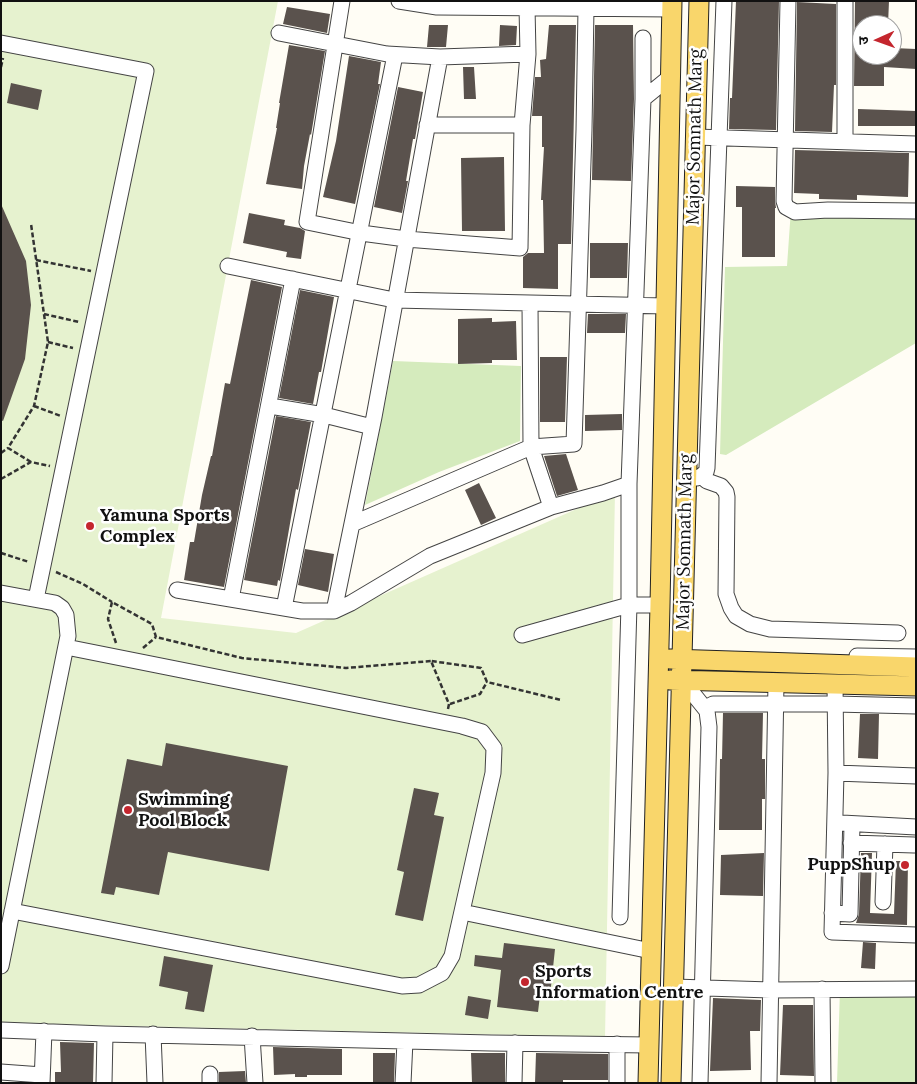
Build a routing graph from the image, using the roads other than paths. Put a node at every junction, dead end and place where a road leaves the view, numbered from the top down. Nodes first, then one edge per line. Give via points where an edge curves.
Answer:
1 (342, 1) edge
2 (399, 1) edge
3 (724, 1) edge
4 (788, 1) edge
5 (845, 1) edge
6 (672, 5) edge
7 (698, 5) edge
8 (527, 8) junction
9 (586, 8) junction
10 (279, 33) dead end
11 (643, 38) dead end
12 (1, 43) edge
13 (336, 43) junction
14 (396, 54) junction
15 (528, 54) junction
16 (440, 57) junction
17 (670, 77) junction
18 (644, 99) junction
19 (427, 124) junction
20 (522, 126) junction
21 (695, 137) junction
22 (720, 138) junction
23 (785, 140) junction
24 (845, 141) junction
25 (916, 144) edge
26 (916, 211) edge
27 (361, 233) junction
28 (406, 239) junction
29 (228, 266) dead end
30 (292, 279) junction
31 (349, 291) junction
32 (395, 300) junction
33 (530, 303) junction
34 (578, 304) junction
35 (636, 306) junction
36 (666, 306) junction
37 (270, 406) junction
38 (324, 415) junction
39 (372, 427) junction
40 (532, 447) junction
41 (694, 477) junction
42 (629, 484) junction
43 (551, 507) junction
44 (352, 524) junction
45 (177, 590) dead end
46 (1, 593) edge
47 (231, 599) junction
48 (36, 600) junction
49 (629, 605) junction
50 (660, 605) junction
51 (284, 608) junction
52 (334, 611) junction
53 (898, 632) dead end
54 (522, 635) dead end
55 (66, 646) junction
56 (916, 657) edge
57 (658, 659) junction
58 (683, 660) junction
59 (813, 664) junction
60 (916, 667) edge
61 (658, 680) junction
62 (682, 680) junction
63 (776, 683) junction
64 (835, 684) junction
65 (916, 686) edge
66 (776, 703) junction
67 (835, 704) junction
68 (916, 706) edge
69 (705, 708) junction
70 (836, 773) junction
71 (916, 776) edge
72 (834, 823) junction
73 (852, 824) junction
74 (916, 827) edge
75 (851, 843) junction
76 (885, 844) junction
77 (914, 845) dead end
78 (883, 902) dead end
79 (12, 911) junction
80 (462, 912) junction
81 (832, 914) junction
82 (620, 917) dead end
83 (916, 935) edge
84 (651, 951) junction
85 (674, 951) junction
86 (1, 966) edge
87 (673, 987) junction
88 (703, 988) junction
89 (916, 988) edge
90 (822, 989) junction
91 (770, 990) junction
92 (1, 1030) edge
93 (44, 1031) junction
94 (105, 1034) junction
95 (153, 1034) junction
96 (252, 1036) junction
97 (405, 1041) junction
98 (516, 1043) junction
99 (618, 1044) junction
100 (649, 1045) junction
101 (1, 1072) edge
102 (42, 1079) edge
103 (104, 1083) edge
104 (155, 1083) edge
105 (255, 1083) edge
106 (403, 1083) edge
107 (514, 1083) edge
108 (617, 1083) edge
109 (648, 1083) edge
110 (671, 1083) edge
111 (700, 1083) edge
112 (769, 1083) edge
113 (823, 1083) edge

1 - 13 street
2 - 8 street via 437,7
3 - 22 street
4 - 23 street
5 - 24 street
6 - 7 main road
6 - 9 street
6 - 17 main road, Major Somnath Marg
7 - 21 main road, Major Somnath Marg
8 - 9 street
8 - 15 street
9 - 34 street
10 - 13 street
11 - 18 street
12 - 48 street via 146,71
13 - 14 street
13 - 27 street via 307,222
14 - 16 street
14 - 27 street
15 - 16 street
15 - 20 street
16 - 19 street
17 - 18 street
17 - 36 main road, Major Somnath Marg
18 - 35 street
19 - 20 street
19 - 28 street
20 - 28 street via 520,248
21 - 22 street
21 - 41 main road, Major Somnath Marg
22 - 23 street
22 - 41 street via 707,468 706,472
23 - 24 street
23 - 26 street via 784,201 790,210
24 - 25 street
27 - 28 street
27 - 31 street
28 - 32 street
29 - 30 street
30 - 31 street
30 - 37 street
31 - 32 street
31 - 38 street
32 - 33 street
32 - 39 street
33 - 34 street
33 - 40 street
34 - 35 street
34 - 40 street via 574,444
35 - 36 street
35 - 42 street
36 - 50 main road, Major Somnath Marg
37 - 38 street
37 - 47 street
38 - 39 street
38 - 51 street
39 - 44 street
40 - 43 street
40 - 44 street
41 - 53 street via 720,486 727,497 726,594 736,616 770,629
41 - 58 main road, Major Somnath Marg
42 - 43 street
42 - 49 street
43 - 52 street via 430,556
44 - 52 street
45 - 47 street
46 - 48 street
47 - 51 street
48 - 55 street via 55,603 62,608 68,624
49 - 50 street
49 - 54 street
49 - 82 street
50 - 57 main road, Major Somnath Marg
51 - 52 street
55 - 79 street
55 - 80 street via 482,732 494,748 493,773
56 - 59 street via 826,655
57 - 58 main road
57 - 61 main road, Major Somnath Marg
58 - 59 main road
58 - 62 main road, Major Somnath Marg
59 - 60 main road
61 - 62 main road
61 - 84 main road, Major Somnath Marg
62 - 63 main road
62 - 69 street
62 - 85 main road, Major Somnath Marg
63 - 64 main road
63 - 66 street
64 - 65 main road
64 - 67 street
66 - 67 street
66 - 69 street via 713,704
66 - 91 street
67 - 68 street
67 - 70 street
69 - 88 street via 709,727
70 - 71 street
70 - 72 street
72 - 73 street
72 - 81 street
73 - 74 street
73 - 75 street
75 - 76 street
75 - 81 street via 850,914
76 - 77 street
76 - 78 street
79 - 80 street via 402,986 418,985 442,973 452,956
79 - 86 street
80 - 84 street
81 - 83 street via 832,932
84 - 85 main road
84 - 100 main road, Major Somnath Marg
85 - 87 main road, Major Somnath Marg
87 - 88 street
87 - 110 main road, Major Somnath Marg
88 - 91 street
88 - 111 street
89 - 90 street
90 - 91 street
90 - 113 street
91 - 112 street
92 - 93 street
93 - 94 street
93 - 102 street
94 - 95 street
94 - 103 street
95 - 96 street
95 - 104 street
96 - 97 street
96 - 105 street
97 - 98 street
97 - 106 street
98 - 99 street
98 - 107 street
99 - 100 street
99 - 108 street
100 - 109 main road, Major Somnath Marg
101 - 102 street

